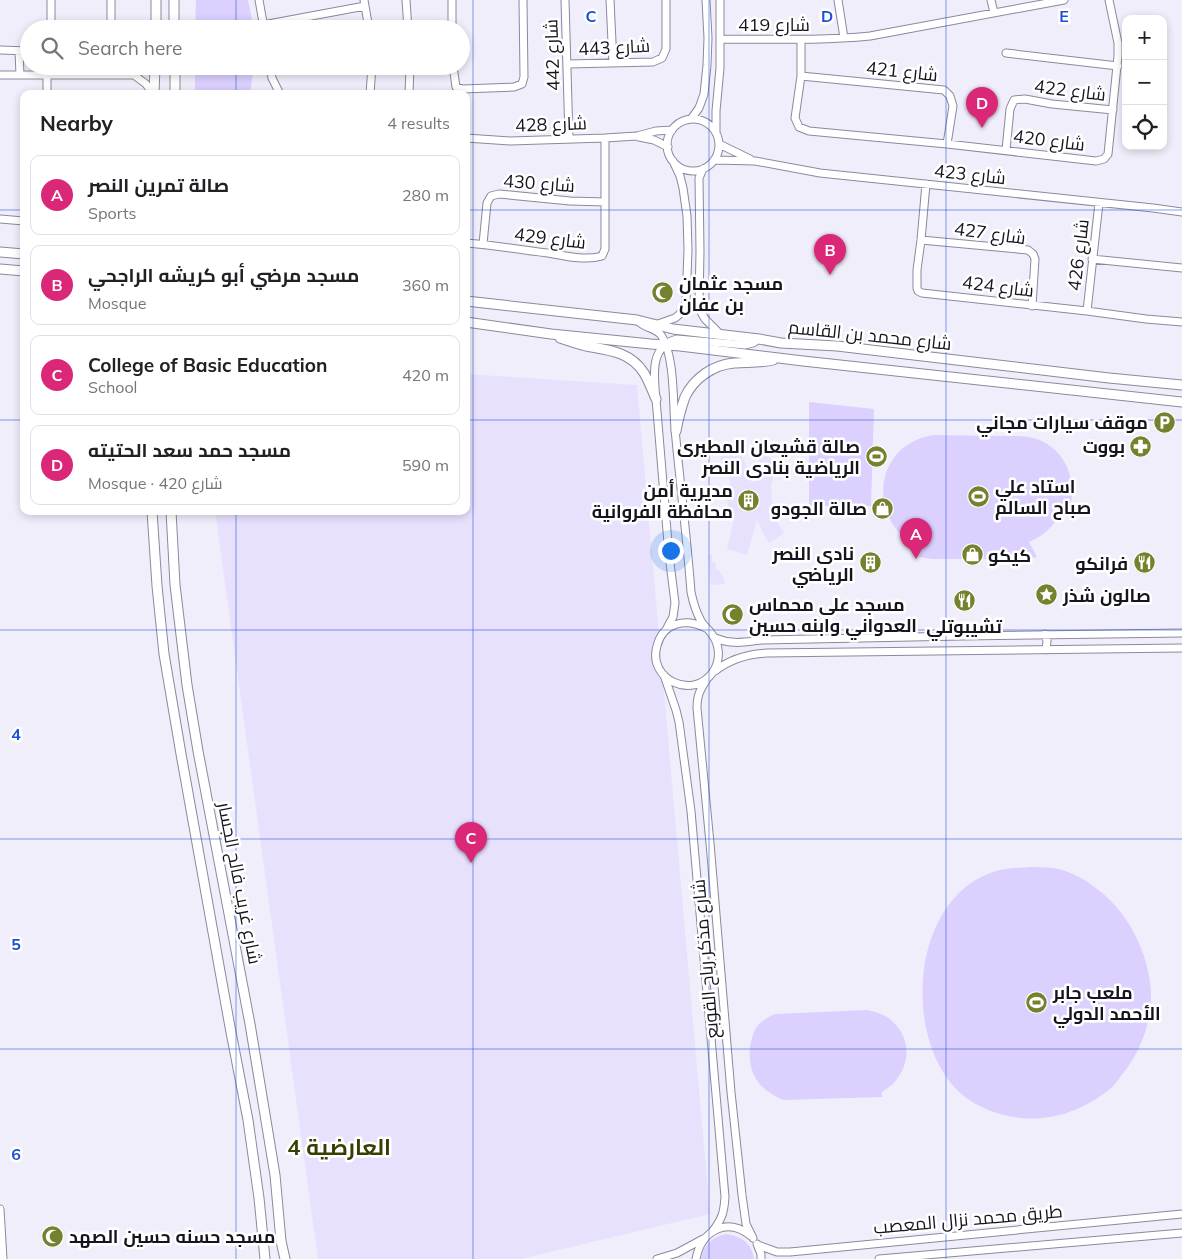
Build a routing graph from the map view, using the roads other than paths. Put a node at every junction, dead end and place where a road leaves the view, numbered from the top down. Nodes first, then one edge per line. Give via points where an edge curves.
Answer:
1 (51, 0) edge
2 (111, 0) edge
3 (156, 0) edge
4 (174, 0) edge
5 (259, 0) edge
6 (406, 0) edge
7 (452, 0) edge
8 (522, 0) edge
9 (565, 0) edge
10 (610, 0) edge
11 (666, 0) edge
12 (706, 0) edge
13 (720, 0) edge
14 (838, 0) edge
15 (991, 0) edge
16 (1064, 0) edge
17 (1109, 0) edge
18 (365, 3) edge
19 (994, 12) junction
20 (51, 20) edge
21 (110, 20) edge
22 (156, 20) edge
23 (174, 20) edge
24 (263, 20) edge
25 (293, 20) edge
26 (368, 20) edge
27 (407, 20) edge
28 (452, 20) edge
29 (844, 38) junction
30 (720, 39) junction
31 (801, 40) junction
32 (0, 50) edge
33 (20, 51) joint
34 (1006, 53) dead end
35 (613, 63) junction
36 (568, 64) junction
37 (1118, 66) junction
38 (0, 75) edge
39 (20, 75) junction
40 (47, 75) junction
41 (111, 75) joint
42 (134, 75) joint
43 (155, 75) edge
44 (175, 75) edge
45 (272, 75) edge
46 (371, 75) edge
47 (410, 75) edge
48 (454, 75) edge
49 (800, 76) junction
50 (47, 90) edge
51 (151, 90) edge
52 (154, 90) edge
53 (175, 90) edge
54 (278, 90) edge
55 (370, 90) edge
56 (410, 90) edge
57 (1113, 110) junction
58 (691, 119) junction
59 (672, 130) junction
60 (716, 132) junction
61 (637, 136) junction
62 (470, 138) edge
63 (569, 138) junction
64 (605, 138) junction
65 (720, 144) junction
66 (947, 144) junction
67 (668, 147) junction
68 (1006, 150) junction
69 (715, 160) junction
70 (673, 161) junction
71 (755, 161) junction
72 (703, 169) junction
73 (926, 184) junction
74 (606, 202) junction
75 (1099, 203) junction
76 (1182, 212) edge
77 (0, 219) edge
78 (20, 221) edge
79 (921, 240) junction
80 (470, 243) edge
81 (483, 244) junction
82 (0, 252) edge
83 (20, 254) edge
84 (1092, 259) junction
85 (1182, 268) edge
86 (0, 269) edge
87 (20, 271) edge
88 (470, 301) edge
89 (686, 303) junction
90 (698, 303) junction
91 (1032, 306) junction
92 (1086, 311) junction
93 (637, 320) junction
94 (1182, 322) edge
95 (470, 323) edge
96 (658, 324) junction
97 (551, 334) junction
98 (720, 334) junction
99 (760, 339) junction
100 (666, 346) junction
101 (780, 358) junction
102 (1182, 385) edge
103 (656, 399) junction
104 (1182, 402) edge
105 (676, 431) junction
106 (152, 515) edge
107 (171, 515) edge
108 (706, 628) junction
109 (666, 630) junction
110 (1182, 633) edge
111 (1045, 634) junction
112 (715, 638) junction
113 (1182, 648) edge
114 (1046, 650) junction
115 (664, 675) junction
116 (710, 676) junction
117 (0, 1209) edge
118 (1182, 1214) edge
119 (712, 1232) junction
120 (1182, 1233) edge
121 (753, 1238) junction
122 (704, 1239) junction
123 (758, 1245) junction
124 (3, 1259) edge
125 (265, 1259) edge
126 (285, 1259) edge
127 (657, 1259) edge
128 (696, 1259) edge
129 (761, 1259) edge
130 (879, 1259) edge

1 - 20 street
2 - 21 street
3 - 22 main road
4 - 23 main road
5 - 24 street
6 - 27 street
7 - 28 street
8 - 48 street via 522,84 463,88 456,87
9 - 36 street, شارع 442
10 - 35 street
11 - 35 street, شارع 443 via 666,49 662,58 653,62
12 - 58 street via 704,94
13 - 30 street
14 - 29 street
15 - 19 street
16 - 19 street, شارع 419
17 - 37 street, شارع 420 via 1118,42
18 - 25 street
18 - 26 street
19 - 29 street, شارع 419
29 - 31 street, شارع 419
30 - 31 street, شارع 419
30 - 60 street
31 - 49 street, شارع 420
32 - 33 street
33 - 39 street
34 - 37 street
35 - 36 street, شارع 443
36 - 63 street, شارع 442
37 - 57 street, شارع 420
38 - 39 street
39 - 40 street
40 - 41 street
40 - 50 street
41 - 42 street
42 - 51 street
43 - 52 main road
44 - 53 main road
45 - 54 street
46 - 55 street
47 - 56 street
49 - 66 street, شارع 420 via 795,118 799,127 809,131
49 - 66 street, شارع 421 via 944,90 953,106
57 - 68 street, شارع 420 via 1108,154 1104,159 1096,161
57 - 68 street, شارع 422 via 1014,100 1010,108
58 - 59 street via 677,124
58 - 60 street via 706,121
59 - 61 street, شارع 428
59 - 67 street
60 - 65 street
61 - 64 street, شارع 428
61 - 67 street, شارع 428
62 - 63 street, شارع 428 via 510,141
63 - 64 street, شارع 428
64 - 74 street, شارع 429
65 - 69 street
65 - 71 street, شارع 423
66 - 68 street, شارع 420
67 - 70 street
69 - 71 street, شارع 423
69 - 72 street
70 - 72 street via 686,170
70 - 89 street via 683,188 687,216
71 - 73 street, شارع 423 via 820,173
72 - 90 street via 699,178
73 - 75 street, شارع 423
73 - 79 street, شارع 424
74 - 81 street, شارع 430 via 492,196 487,203
74 - 81 street, شارع 429 via 602,256 572,257
75 - 76 street, شارع 423
75 - 84 street, شارع 426
77 - 78 street
79 - 91 street, شارع 427 via 1028,250 1035,259
79 - 91 street, شارع 424 via 918,291
80 - 81 street, شارع 429
82 - 83 main road
84 - 85 street
84 - 92 street, شارع 426
86 - 87 main road
88 - 93 main road, شارع محمد بن القاسم
89 - 90 street via 692,308
89 - 96 street via 676,318
90 - 98 street via 705,319
91 - 92 street, شارع 424
92 - 94 street, شارع 424
93 - 96 main road, شارع محمد بن القاسم
93 - 100 street via 659,333
95 - 97 main road, شارع محمد بن القاسم
96 - 98 main road, شارع محمد بن القاسم via 673,329
97 - 100 main road, شارع محمد بن القاسم
97 - 103 main road via 626,356 645,374
98 - 99 main road, شارع محمد بن القاسم
99 - 100 street via 745,345 677,339
99 - 102 main road, شارع محمد بن القاسم
100 - 101 main road, شارع محمد بن القاسم
100 - 103 street via 656,361
100 - 105 street via 671,367
101 - 104 main road, شارع محمد بن القاسم
101 - 105 main road via 725,364 706,372 686,396
103 - 109 street via 675,603 673,617
105 - 108 street via 691,592
106 - 125 main road, شارع غريب فالح الجسار via 164,654 248,1120
107 - 126 main road, شارع غريب فالح الجسار via 175,585 187,686 252,1034
108 - 109 street via 681,622
108 - 112 street
109 - 115 street via 656,647 655,657
110 - 111 street
111 - 112 street via 737,643
111 - 114 street
112 - 116 street via 719,656
113 - 114 street
114 - 116 street via 757,654 729,662
115 - 116 street via 670,681 685,686 700,683
115 - 119 street, شارع مذكر رباح القوبع via 676,710 686,774 706,982 724,1197 721,1221
116 - 121 street, شارع مذكر رباح القوبع via 697,698 730,1082 746,1224
117 - 124 street
118 - 123 street, طريق محمد نزال المعصب via 790,1252 778,1252
119 - 121 street via 720,1228 738,1228
119 - 122 street
120 - 130 street, طريق محمد نزال المعصب
121 - 123 street
122 - 127 street
122 - 128 street
123 - 129 street

